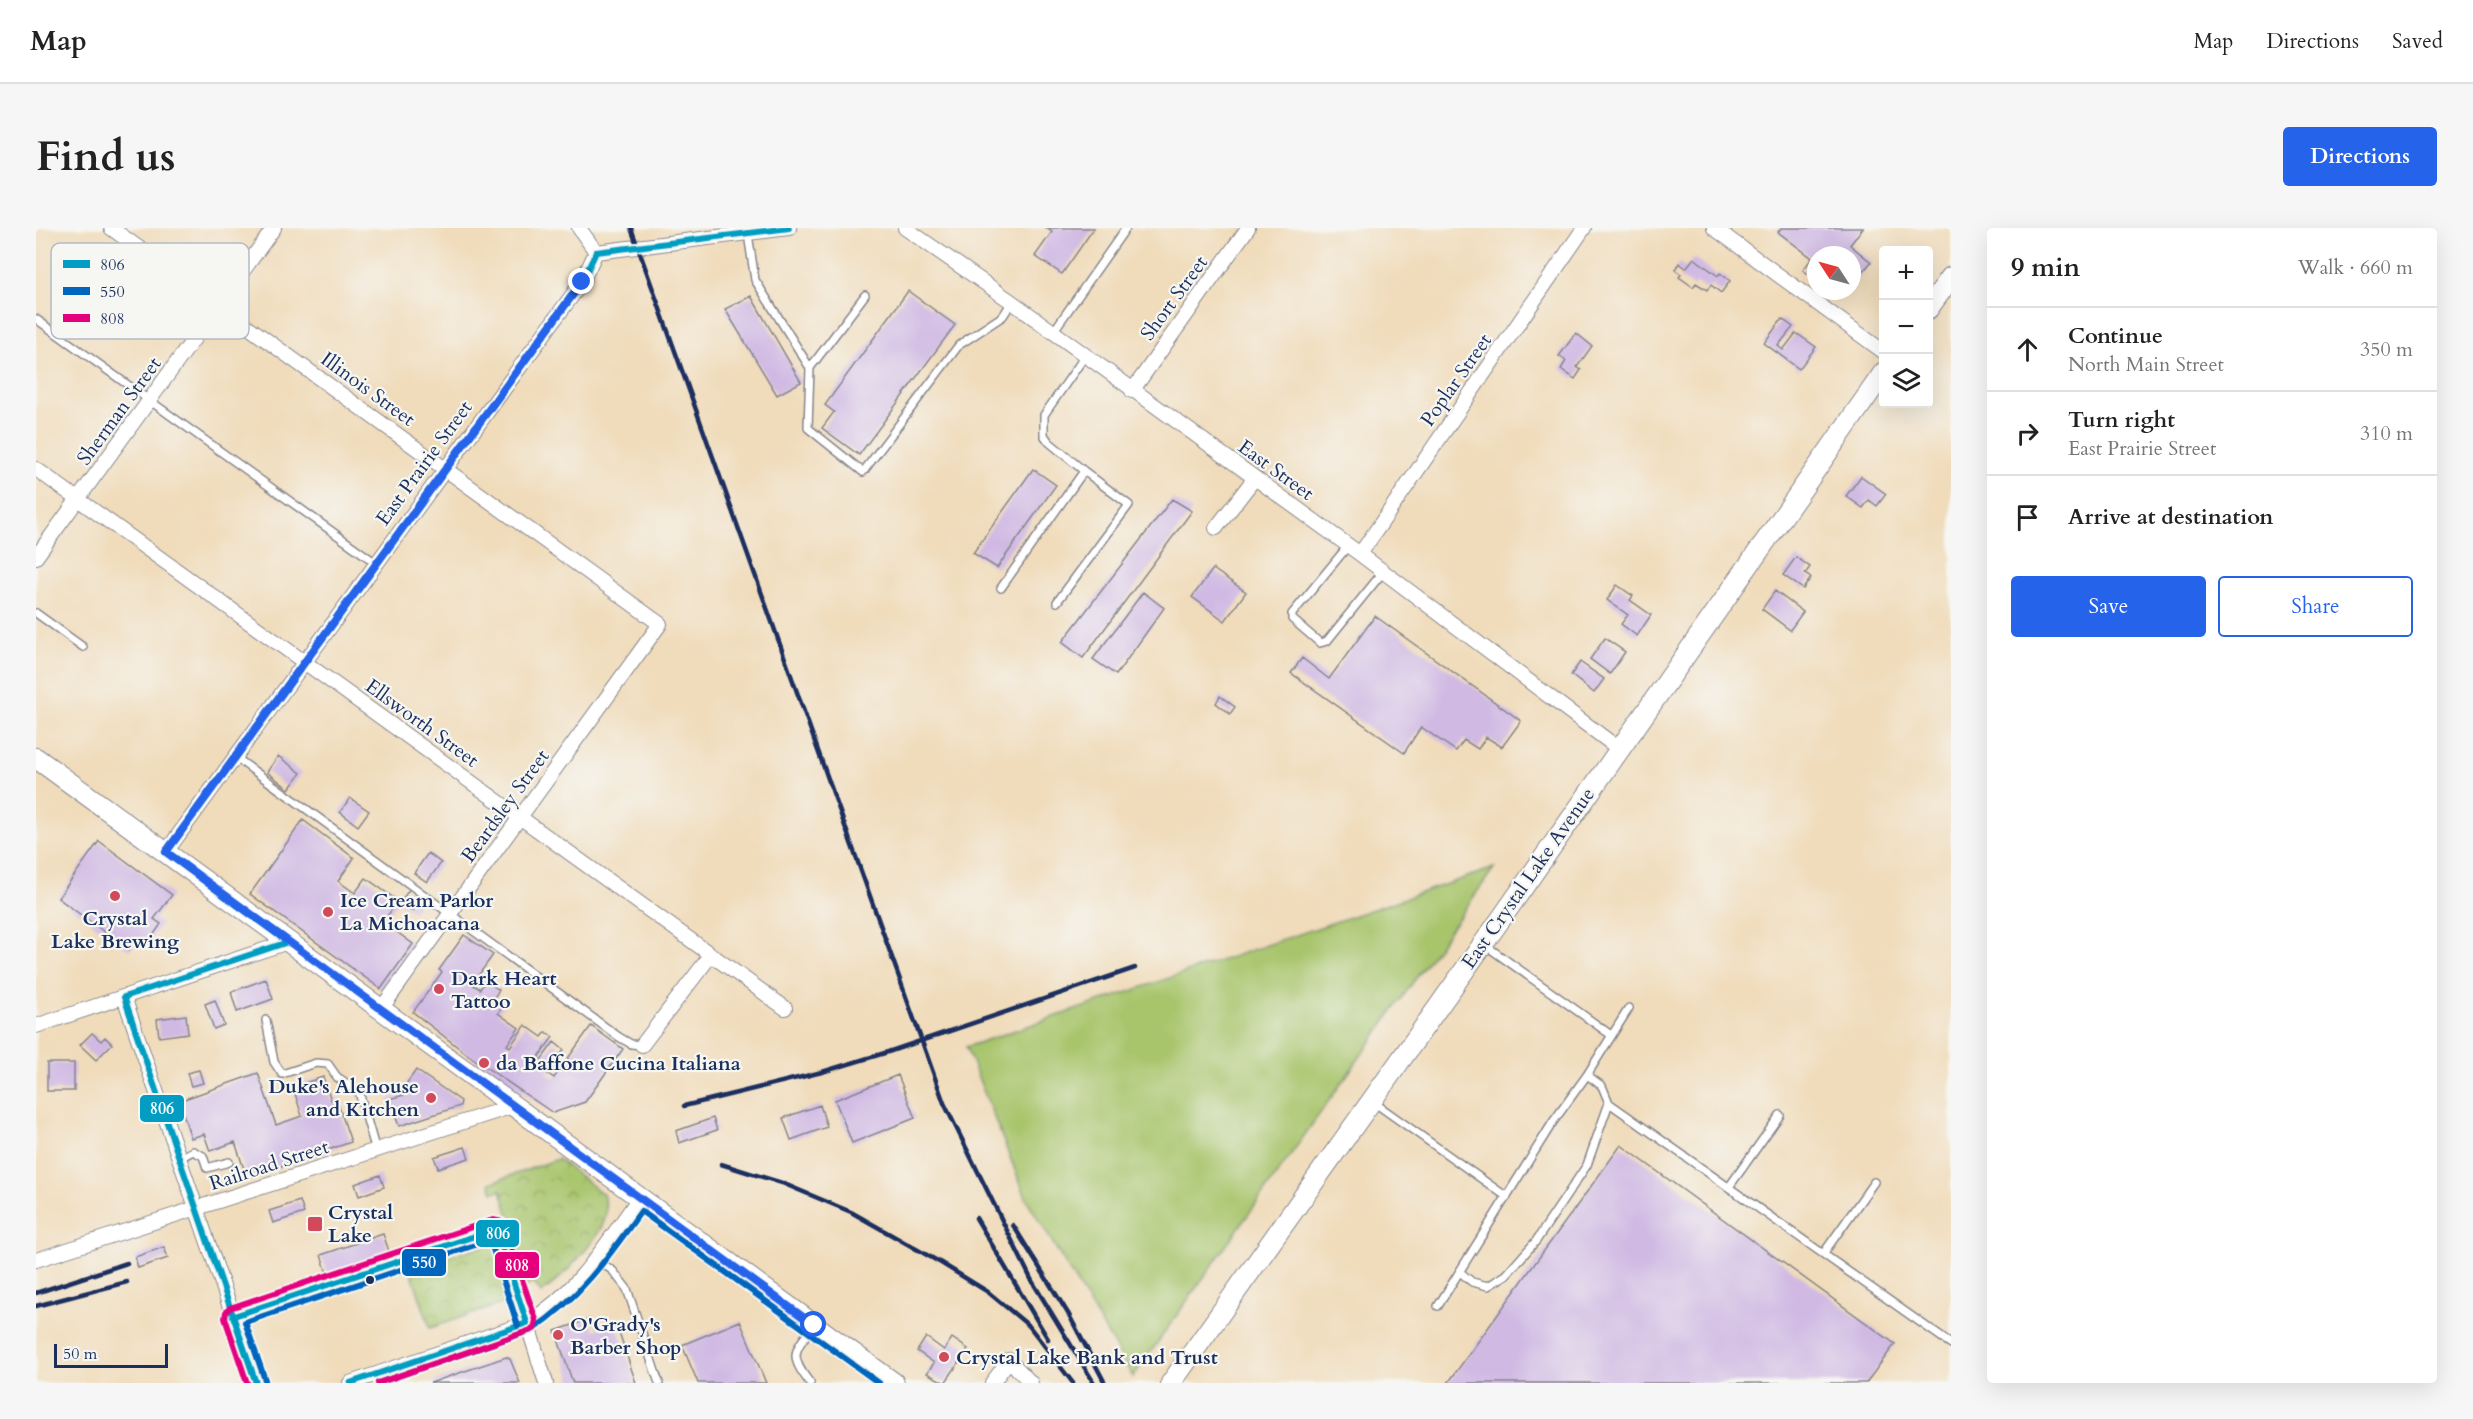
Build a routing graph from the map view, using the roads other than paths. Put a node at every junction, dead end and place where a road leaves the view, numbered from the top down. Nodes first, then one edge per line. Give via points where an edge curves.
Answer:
1 (111, 228) edge
2 (274, 228) edge
3 (579, 228) edge
4 (789, 228) edge
5 (905, 228) edge
6 (1126, 228) edge
7 (1248, 228) edge
8 (1584, 228) edge
9 (1714, 228) edge
10 (748, 234) junction
11 (132, 243) edge
12 (596, 252) junction
13 (249, 263) edge
14 (1951, 277) edge
15 (865, 295) dead end
16 (1012, 302) junction
17 (1933, 303) edge
18 (36, 319) edge
19 (249, 328) edge
20 (51, 330) edge
21 (1053, 332) junction
22 (64, 339) edge
23 (195, 339) edge
24 (1879, 348) edge
25 (1086, 356) junction
26 (810, 368) junction
27 (1879, 379) edge
28 (1132, 391) junction
29 (150, 401) junction
30 (444, 468) junction
31 (36, 469) edge
32 (1084, 471) junction
33 (1254, 479) junction
34 (78, 499) junction
35 (1216, 528) dead end
36 (1348, 546) junction
37 (1360, 554) junction
38 (36, 557) edge
39 (376, 563) junction
40 (1383, 572) junction
41 (1001, 588) dead end
42 (1058, 602) dead end
43 (36, 613) edge
44 (660, 624) joint
45 (83, 647) dead end
46 (304, 662) junction
47 (1620, 749) junction
48 (235, 757) junction
49 (36, 758) edge
50 (520, 818) junction
51 (166, 852) junction
52 (452, 914) junction
53 (288, 942) junction
54 (1483, 944) junction
55 (711, 954) junction
56 (124, 997) junction
57 (785, 1008) dead end
58 (1629, 1008) dead end
59 (381, 1009) junction
60 (266, 1020) dead end
61 (36, 1026) edge
62 (1611, 1035) junction
63 (642, 1045) joint
64 (1587, 1075) junction
65 (1371, 1100) junction
66 (1609, 1103) junction
67 (513, 1106) junction
68 (1780, 1115) dead end
69 (376, 1151) junction
70 (180, 1158) junction
71 (229, 1162) dead end
72 (1874, 1182) dead end
73 (1729, 1187) junction
74 (1507, 1197) junction
75 (639, 1198) junction
76 (197, 1208) junction
77 (1823, 1254) junction
78 (596, 1259) junction
79 (36, 1260) edge
80 (1460, 1272) junction
81 (1438, 1306) dead end
82 (234, 1317) junction
83 (527, 1323) junction
84 (814, 1325) junction
85 (1951, 1344) edge
86 (256, 1383) edge
87 (350, 1383) edge
88 (546, 1383) edge
89 (659, 1383) edge
90 (810, 1383) edge
91 (894, 1383) edge
92 (992, 1383) edge
93 (1031, 1383) edge
94 (1171, 1383) edge

1 - 11 street, Illinois Street
2 - 13 street, Sherman Street
3 - 12 street
4 - 10 street
5 - 16 street, East Street
6 - 21 lane
7 - 28 street, Short Street
8 - 37 street, Poplar Street
9 - 24 street
10 - 12 street
10 - 26 lane via 755,280
12 - 30 street, East Prairie Street via 582,282
14 - 17 street
15 - 26 lane
16 - 21 street, East Street
16 - 26 lane via 1003,316 959,345 864,472 808,428
18 - 20 lane
19 - 30 street, Illinois Street
21 - 25 street, East Street
22 - 29 lane
23 - 29 street, Sherman Street
25 - 28 street, East Street
25 - 32 lane via 1044,415 1042,426 1049,442
27 - 47 street, East Crystal Lake Avenue
28 - 33 street, East Street
29 - 34 street, Sherman Street
29 - 39 lane
30 - 39 street, East Prairie Street
30 - 44 street, Illinois Street
31 - 34 street, Ellsworth Street
32 - 41 lane
32 - 42 lane via 1129,505
33 - 35 street
33 - 36 street, East Street
34 - 38 street, Sherman Street
34 - 46 street, Ellsworth Street
36 - 37 street, East Street
36 - 40 lane via 1292,614 1293,620 1320,643 1327,641
37 - 40 street, East Street
39 - 46 street, East Prairie Street
40 - 47 street, East Street
43 - 45 lane
44 - 50 street, Beardsley Street
46 - 48 street, East Prairie Street
46 - 50 street, Ellsworth Street
47 - 54 street, East Crystal Lake Avenue
48 - 51 street, East Prairie Street
48 - 52 lane
49 - 51 street
50 - 52 street, Beardsley Street
50 - 55 street, Ellsworth Street
51 - 53 street
52 - 59 street, Beardsley Street
52 - 63 lane via 619,1037
53 - 56 street
53 - 59 street
54 - 62 lane
54 - 65 street, East Crystal Lake Avenue
55 - 57 street, Ellsworth Street
55 - 63 street
56 - 61 street
56 - 70 street
58 - 62 lane
59 - 67 street
60 - 69 lane via 273,1062 282,1074 316,1063 328,1064 337,1077 359,1092
62 - 64 lane
64 - 66 lane via 1602,1086
64 - 74 lane
65 - 74 lane
65 - 94 street, East Crystal Lake Avenue
66 - 73 lane
66 - 80 lane via 1587,1165 1536,1241 1506,1275 1488,1286 1472,1282
67 - 69 street, Railroad Street
67 - 75 street
68 - 73 lane
69 - 76 street, Railroad Street
70 - 71 lane via 193,1151 203,1156 207,1168
70 - 76 street
72 - 77 lane
73 - 77 lane
74 - 80 lane
75 - 78 street
75 - 84 street
76 - 79 street, Railroad Street
76 - 82 street
77 - 85 lane
78 - 83 street via 568,1293
78 - 89 lane via 613,1271 627,1289
80 - 81 lane
82 - 83 lane via 496,1229
82 - 86 street
83 - 87 street
83 - 88 street
84 - 90 lane via 794,1356
84 - 91 street
92 - 93 street via 1009,1360

